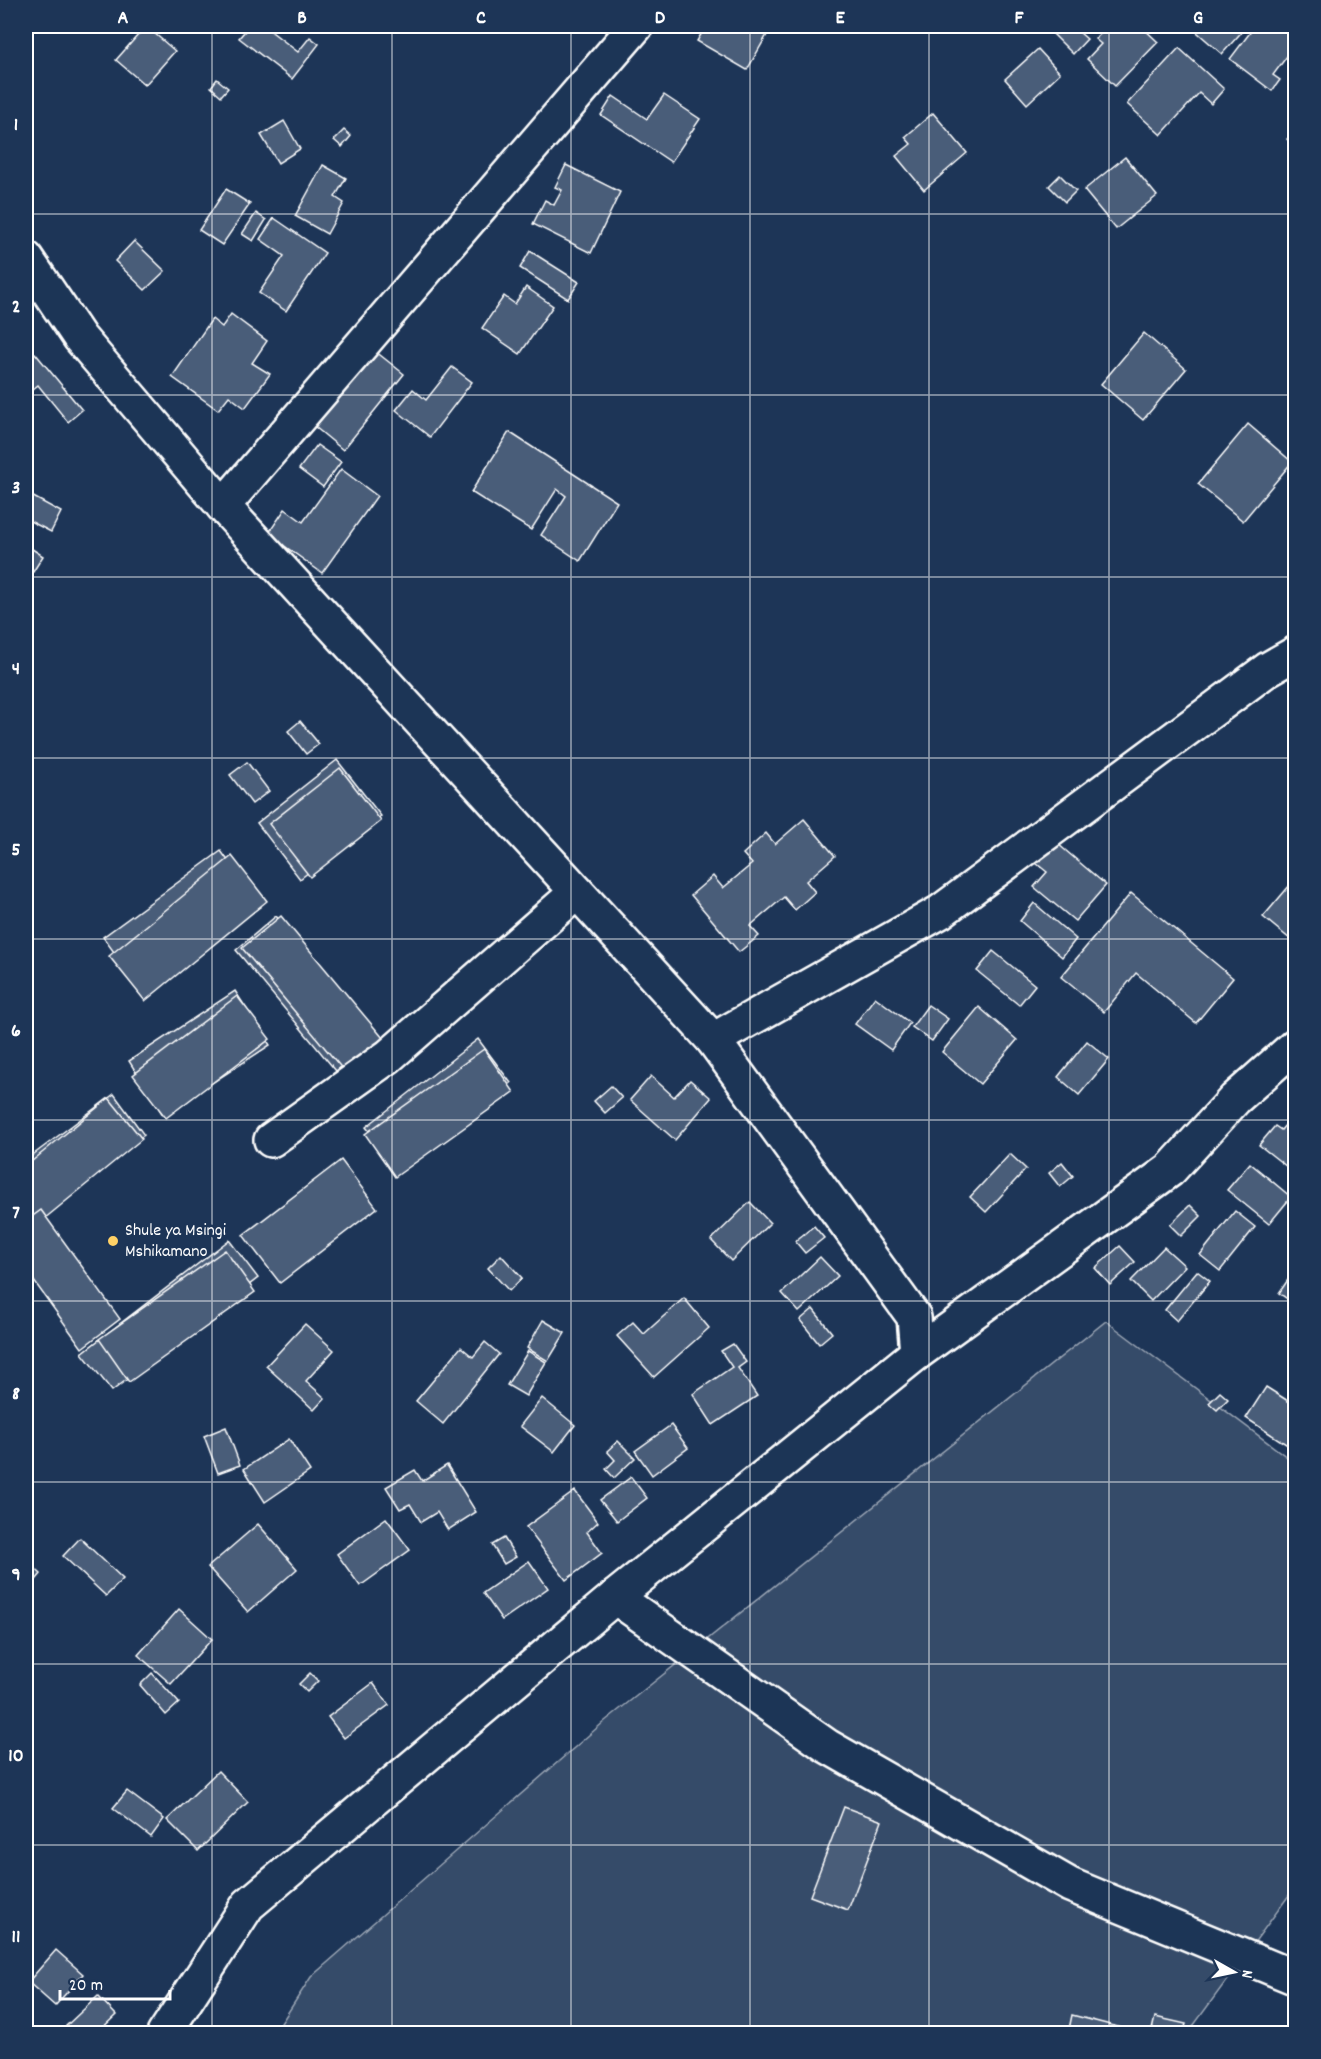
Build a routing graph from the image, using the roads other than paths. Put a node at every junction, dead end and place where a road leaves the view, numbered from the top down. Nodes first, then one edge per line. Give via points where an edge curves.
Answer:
1 (636, 26) edge
2 (26, 258) edge
3 (224, 506) junction
4 (1296, 653) edge
5 (577, 892) junction
6 (713, 1040) junction
7 (1296, 1045) edge
8 (272, 1140) dead end
9 (917, 1353) junction
10 (615, 1597) junction
11 (1296, 1978) edge
12 (164, 2034) edge

1 - 3 street
2 - 3 street via 80,338
3 - 5 street
4 - 6 street via 1268,669 940,912
5 - 6 street
5 - 8 street via 389,1056
6 - 9 street via 914,1317
7 - 9 street via 1235,1099 1170,1170
9 - 10 street
10 - 11 street via 827,1746 1060,1879
10 - 12 street via 248,1905

